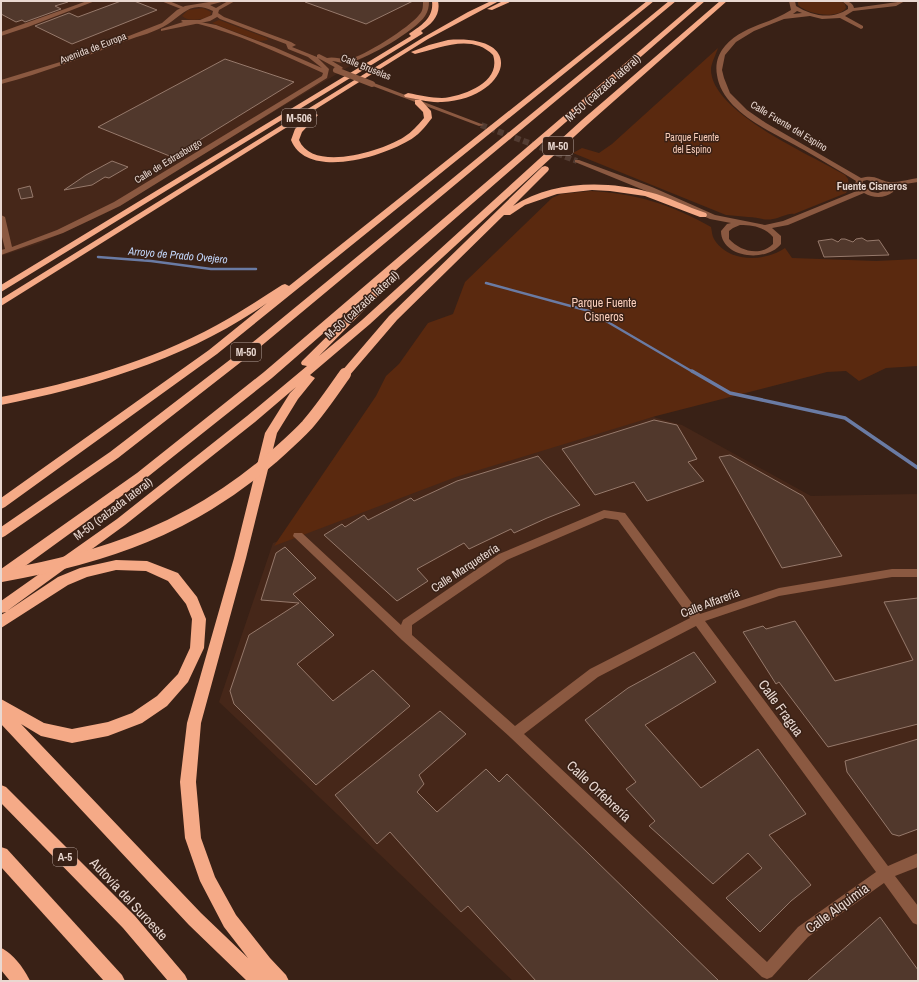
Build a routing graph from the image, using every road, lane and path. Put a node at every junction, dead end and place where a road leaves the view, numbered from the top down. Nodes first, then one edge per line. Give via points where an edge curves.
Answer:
1 (92, 1) edge
2 (164, 1) edge
3 (222, 1) edge
4 (232, 1) edge
5 (426, 1) edge
6 (435, 1) edge
7 (480, 1) edge
8 (496, 1) edge
9 (509, 1) edge
10 (651, 1) edge
11 (654, 1) edge
12 (673, 1) edge
13 (702, 1) edge
14 (724, 1) edge
15 (845, 1) edge
16 (902, 1) edge
17 (793, 4) edge
18 (203, 6) junction
19 (183, 8) junction
20 (851, 10) junction
21 (216, 12) junction
22 (176, 14) junction
23 (810, 15) junction
24 (841, 16) junction
25 (783, 18) junction
26 (194, 22) junction
27 (861, 27) dead end
28 (1, 34) edge
29 (272, 37) junction
30 (258, 43) junction
31 (287, 43) junction
32 (396, 46) junction
33 (272, 48) junction
34 (414, 52) junction
35 (320, 57) junction
36 (653, 63) junction
37 (325, 68) junction
38 (338, 69) junction
39 (586, 72) junction
40 (1, 82) edge
41 (374, 83) junction
42 (1, 88) edge
43 (408, 95) junction
44 (418, 102) junction
45 (436, 108) junction
46 (314, 115) junction
47 (481, 125) tunnel mouth
48 (577, 161) tunnel mouth
49 (860, 180) junction
50 (918, 180) edge
51 (424, 184) junction
52 (888, 184) junction
53 (863, 191) junction
54 (146, 199) junction
55 (692, 209) junction
56 (703, 215) junction
57 (1, 216) edge
58 (739, 223) junction
59 (785, 223) junction
60 (764, 227) junction
61 (725, 231) junction
62 (777, 236) junction
63 (105, 240) junction
64 (422, 243) junction
65 (5, 252) edge
66 (1, 279) edge
67 (1, 289) edge
68 (1, 304) edge
69 (393, 318) junction
70 (366, 322) junction
71 (1, 401) edge
72 (251, 419) junction
73 (1, 504) edge
74 (621, 516) joint
75 (1, 533) edge
76 (298, 536) dead end
77 (918, 573) edge
78 (1, 576) edge
79 (1, 608) edge
80 (698, 619) junction
81 (1, 622) edge
82 (406, 637) junction
83 (1, 705) edge
84 (1, 714) edge
85 (515, 734) junction
86 (1, 792) edge
87 (1, 855) edge
88 (918, 860) edge
89 (884, 874) junction
90 (918, 918) edge
91 (1, 957) edge
92 (767, 972) joint
93 (21, 981) edge
94 (116, 981) edge
95 (179, 981) edge
96 (260, 981) edge
97 (280, 981) edge

1 - 28 street
2 - 19 street
3 - 18 street
4 - 21 street
5 - 35 street via 424,14 408,30 360,57 344,62
6 - 32 highway via 436,10 432,19
7 - 32 highway, M-506
8 - 63 highway, M-506 via 448,25
9 - 34 highway via 480,13
10 - 51 highway
11 - 39 highway
12 - 39 highway, M-50
13 - 64 highway, M-50
14 - 36 highway, M-50 (calzada lateral) / M-50
15 - 20 street via 851,6
16 - 20 street
17 - 23 street
17 - 25 street via 794,11
18 - 19 street
18 - 21 street, Calle Bruselas
19 - 22 street, Avenida de Europa
20 - 24 street
21 - 26 street, Avenida de Europa via 212,18
21 - 29 street, Calle Bruselas via 222,18
22 - 26 street via 179,20
22 - 40 street, Avenida de Europa via 164,24 84,56
23 - 24 street
23 - 25 street
24 - 27 street
25 - 49 street, Calle Fuente del Espino via 750,30 726,48 720,57 718,70 722,84 733,101 764,124
26 - 30 street, Calle Bruselas via 214,26
26 - 42 street, Avenida de Europa via 170,27 78,64
29 - 30 street via 269,42
29 - 31 street, Calle Bruselas
30 - 33 street, Calle Bruselas
31 - 33 street via 274,44
31 - 35 street, Calle Bruselas
31 - 37 street, Calle Bruselas via 290,48 314,57
32 - 54 highway, M-506
33 - 37 street, Calle Bruselas
34 - 43 highway via 444,42 475,43 489,48 497,56 499,66 494,76 482,87 466,96 440,100
34 - 46 highway
35 - 38 street, Calle Bruselas
36 - 69 highway
36 - 70 highway, M-50 (calzada lateral) / M-50
37 - 38 street, Calle Bruselas
37 - 65 street, Calle de Estrasburgo via 325,77 117,204 71,226
38 - 41 street, Calle Bruselas, bridge
39 - 75 highway, M-50 via 321,293 114,456
41 - 43 street, Calle Bruselas
41 - 44 street, Calle Bruselas
43 - 45 street, Calle Bruselas
44 - 45 street, Calle Bruselas
44 - 46 highway via 427,111 428,118 423,127 399,144 355,158 320,158 299,148 295,140 298,131
45 - 47 street, Calle Bruselas
46 - 63 highway
48 - 55 street via 650,189
49 - 52 street via 874,178
49 - 53 street via 858,186
50 - 52 street
51 - 71 highway via 394,202 283,288 239,317 196,340 142,363 84,382
51 - 73 highway via 213,352
52 - 53 street via 890,190 886,194 876,195
53 - 59 street
54 - 66 highway via 112,216 28,267
54 - 67 highway, M-506
55 - 56 street
55 - 58 street
56 - 61 street
56 - 69 highway via 647,194 608,188 567,189 533,198 500,218 414,302
57 - 65 street
58 - 60 street via 752,223
58 - 61 street
59 - 60 street
59 - 62 street via 778,230
60 - 62 street
61 - 62 street via 727,243 752,253 771,250 777,244
63 - 68 highway, M-506
64 - 72 highway, M-50 via 399,271
64 - 78 highway, M-50 via 256,385 141,476
69 - 78 highway, bridge via 306,425 261,469 214,503 175,525 128,545 83,560
70 - 72 highway, M-50 (calzada lateral) / M-50
70 - 97 highway via 294,396 271,433 240,558 194,723 188,782 194,838 208,881 230,921
72 - 79 highway, M-50 (calzada lateral) / M-50 via 122,522
74 - 80 street, Calle Fragua
74 - 82 street, Calle Marquetería via 604,514 503,557 407,623
76 - 82 street, Calle Orfebrería
77 - 80 street, Calle Alfarería via 892,573 779,592
80 - 85 street, Calle Alfarería via 594,673
80 - 89 street, Calle Fragua
81 - 83 highway via 63,581 84,572 116,565 147,566 173,577 192,601 199,619 198,648 183,678 162,701 137,718 108,729 72,736 41,729
82 - 85 street, Calle Orfebrería
84 - 96 highway via 195,919
85 - 92 street, Calle Orfebrería
86 - 95 highway, Autovía del Suroeste / A-5 via 129,922
87 - 94 highway
88 - 89 street, Calle Alquimia
89 - 90 street, Calle Fragua
89 - 92 street, Calle Alquimia via 803,932
91 - 93 highway

